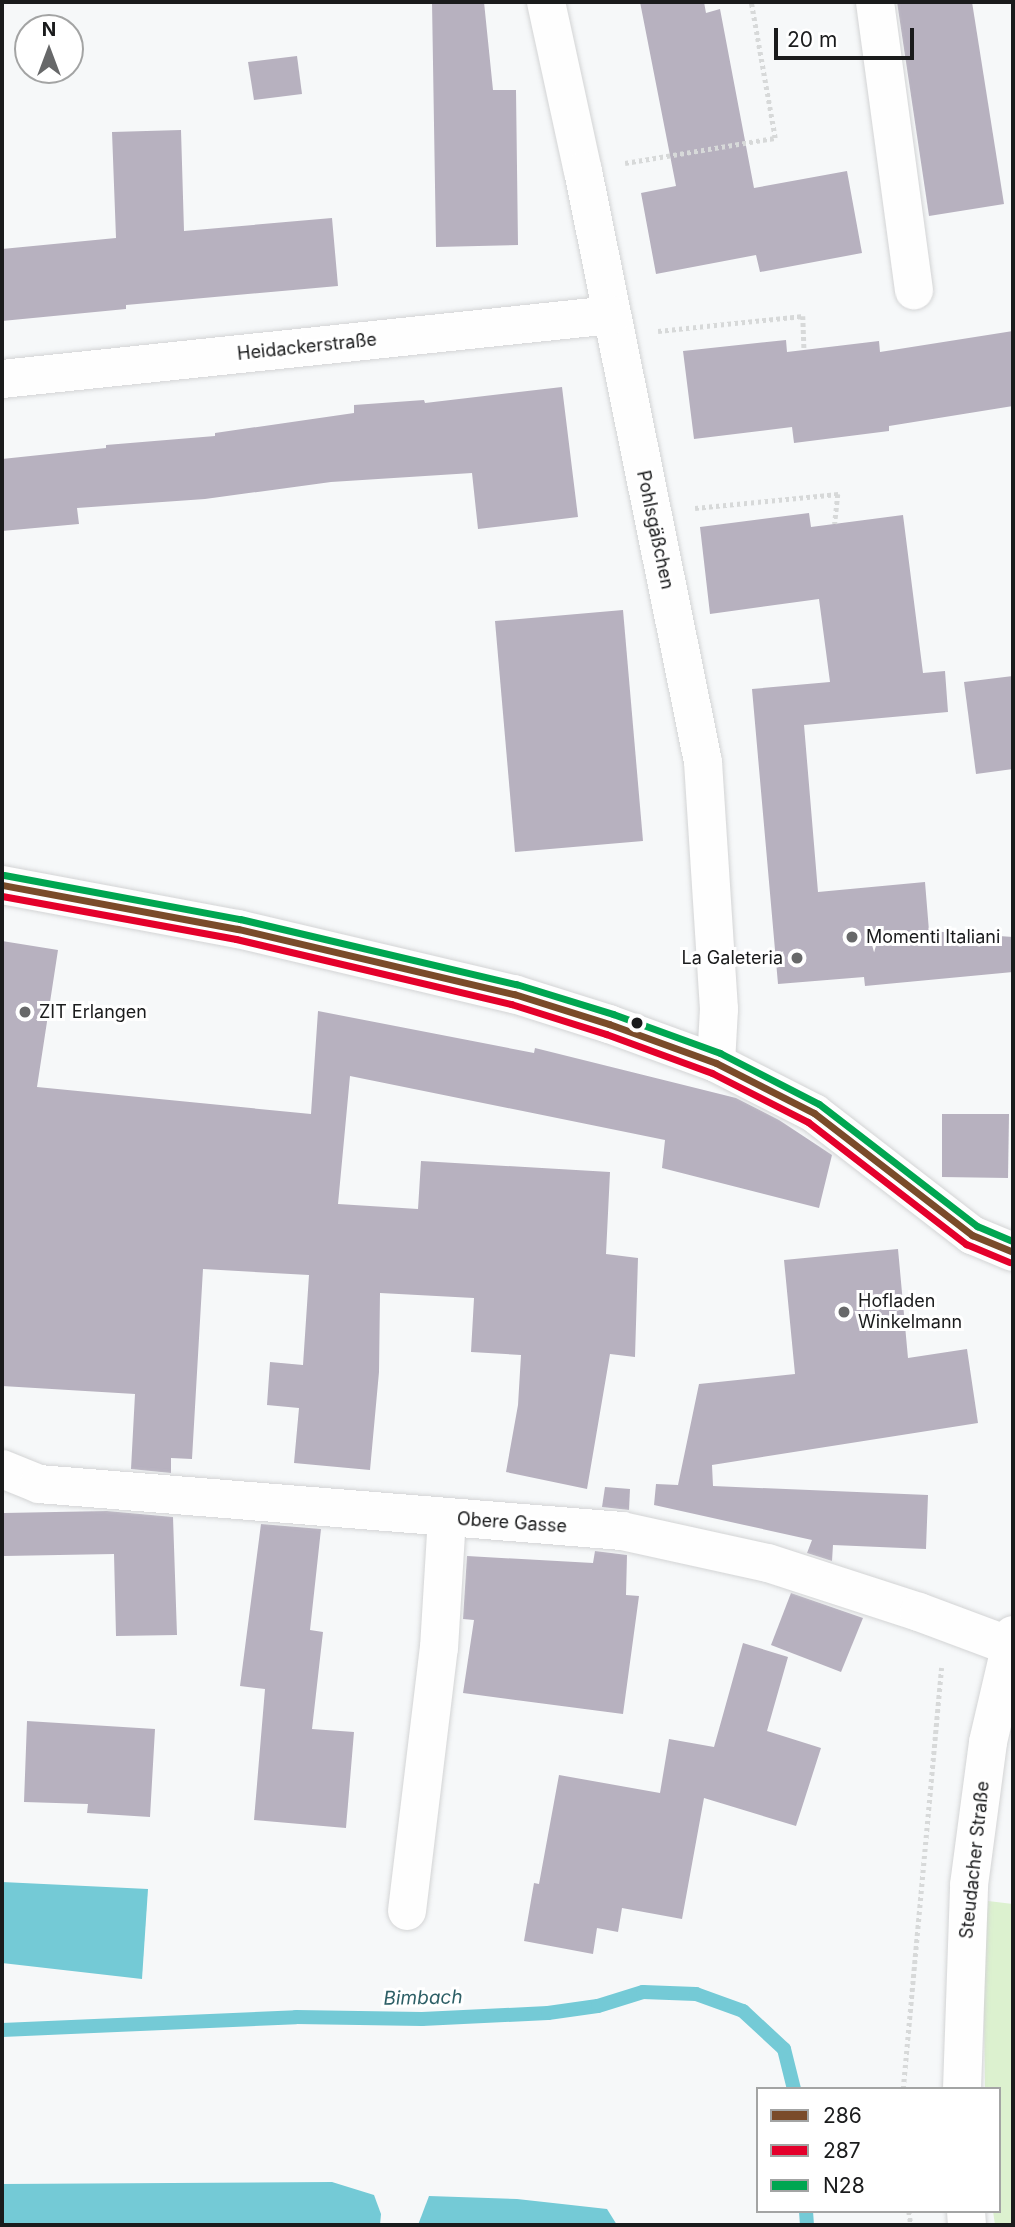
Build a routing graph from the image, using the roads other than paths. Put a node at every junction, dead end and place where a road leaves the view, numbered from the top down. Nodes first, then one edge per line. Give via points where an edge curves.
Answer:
1 (546, 2) edge
2 (875, 2) edge
3 (914, 290) dead end
4 (614, 325) junction
5 (2, 379) edge
6 (2, 885) edge
7 (716, 1063) junction
8 (1013, 1252) edge
9 (2, 1469) edge
10 (447, 1518) junction
11 (1012, 1640) edge
12 (407, 1911) dead end
13 (962, 2087) edge

1 - 4 street, Pohlsgäßchen
2 - 3 street
4 - 5 street, Heidackerstraße
4 - 7 street, Pohlsgäßchen via 703,762 719,1009
6 - 7 street via 238,929 513,994
7 - 8 street via 814,1113 972,1235
9 - 10 street, Obere Gasse via 39,1484
10 - 11 street, Obere Gasse via 622,1531 768,1563
10 - 12 street via 439,1648
11 - 13 street, Steudacher Straße via 988,1742 969,1885

